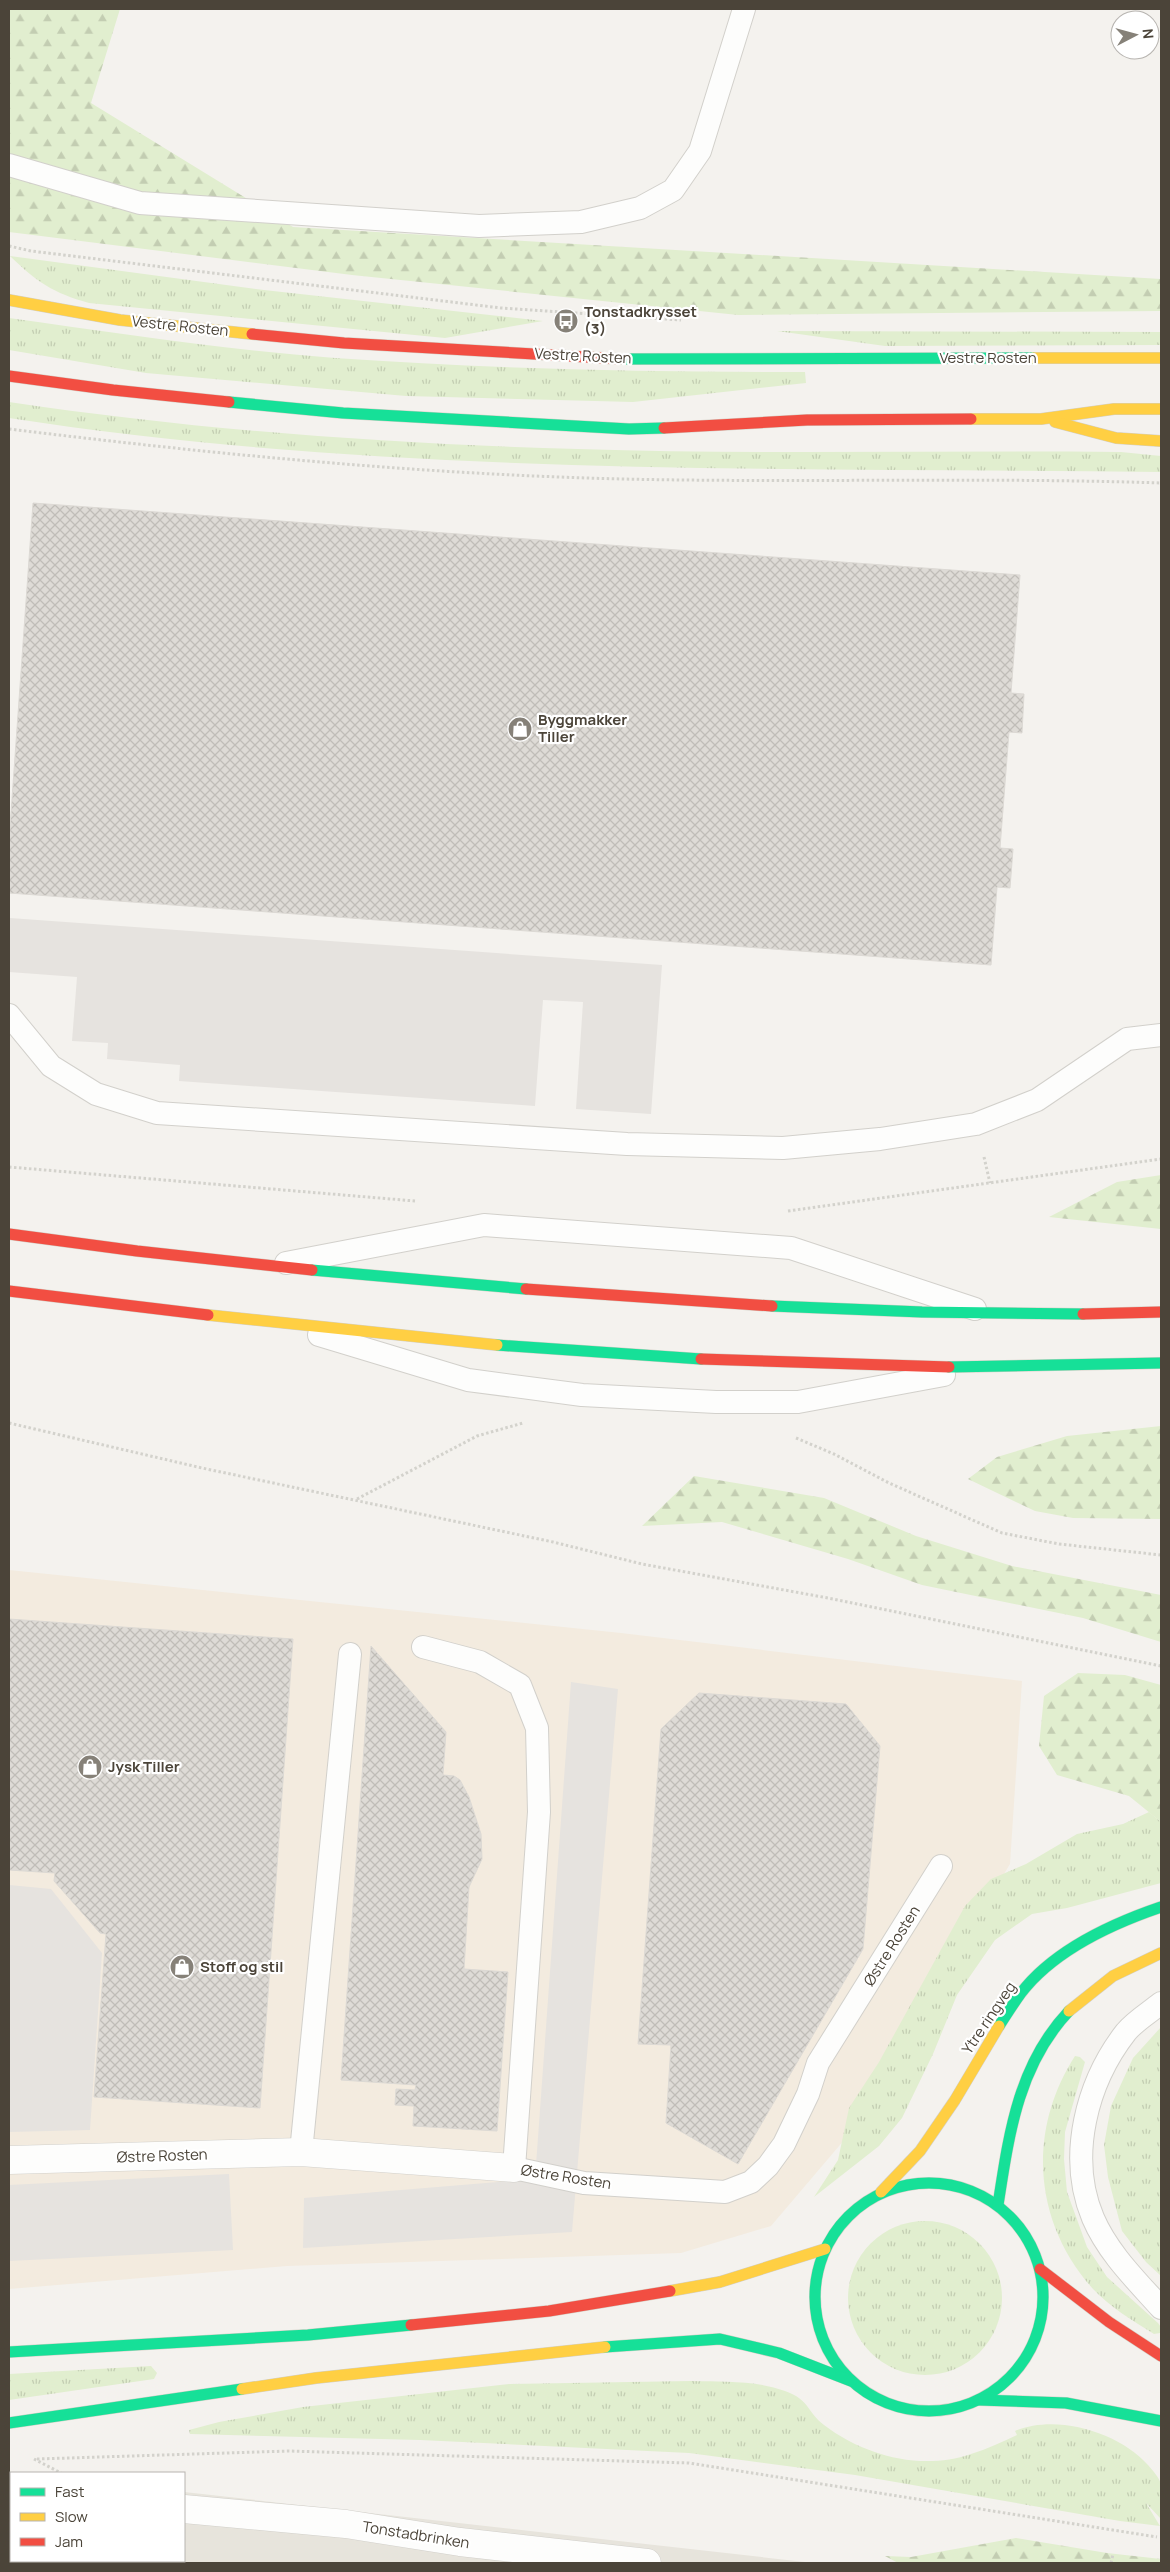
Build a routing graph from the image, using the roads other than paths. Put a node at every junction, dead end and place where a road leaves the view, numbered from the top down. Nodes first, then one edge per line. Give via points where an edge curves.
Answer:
1 (744, 9) edge
2 (9, 165) edge
3 (9, 300) edge
4 (1161, 358) edge
5 (9, 376) edge
6 (1161, 409) edge
7 (1041, 419) junction
8 (1161, 440) edge
9 (9, 1015) edge
10 (1161, 1035) edge
11 (9, 1234) edge
12 (272, 1265) junction
13 (9, 1291) edge
14 (1161, 1312) edge
15 (988, 1313) junction
16 (274, 1322) junction
17 (1161, 1363) edge
18 (986, 1367) junction
19 (423, 1648) dead end
20 (350, 1654) dead end
21 (941, 1866) dead end
22 (1161, 1907) edge
23 (1161, 1953) edge
24 (1161, 2003) edge
25 (301, 2152) junction
26 (9, 2160) edge
27 (514, 2168) junction
28 (881, 2192) junction
29 (998, 2205) junction
30 (825, 2249) junction
31 (1040, 2269) junction
32 (1161, 2308) edge
33 (9, 2352) edge
34 (1161, 2356) edge
35 (851, 2381) junction
36 (979, 2400) junction
37 (1161, 2422) edge
38 (9, 2424) edge
39 (185, 2509) edge
40 (647, 2563) edge

1 - 2 lane via 700,151 673,190 640,208 581,222 479,226 140,203
3 - 4 main road, Vestre Rosten via 120,320 344,343 622,359
5 - 7 main road via 343,413 628,429 707,428 807,420
6 - 7 main road via 1114,409
7 - 8 main road via 1116,438
9 - 10 lane via 51,1066 96,1094 157,1113 628,1144 783,1148 880,1139 976,1124 1037,1100 1127,1039
11 - 12 main road
12 - 15 main road via 597,1295 749,1305
12 - 15 lane via 484,1226 791,1248
13 - 16 main road
14 - 15 main road via 1081,1315
16 - 18 main road via 588,1353 742,1361
16 - 18 lane via 468,1380 582,1395 716,1402 798,1402
17 - 18 main road
19 - 27 lane via 480,1662 520,1685 537,1728 540,1812
20 - 25 lane
21 - 27 lane, Østre Rosten via 818,2063 808,2094 784,2144 751,2182 725,2192 584,2182
22 - 28 main road, Ytre ringveg via 1126,1919 1067,1950 1022,1992 920,2152
23 - 29 main road via 1138,1961 1088,1992 1047,2037 1028,2073 1009,2134
24 - 32 lane via 1127,2031 1100,2073 1086,2110 1082,2155 1084,2187 1093,2218 1115,2256
25 - 26 street, Østre Rosten
25 - 27 street, Østre Rosten
28 - 29 main road via 911,2183 941,2183 971,2190
28 - 30 main road via 858,2206 839,2226
29 - 31 main road via 1024,2233
30 - 33 main road via 720,2282 549,2311 308,2335
30 - 35 main road via 815,2284 816,2320 829,2353
31 - 34 main road via 1108,2322
31 - 36 main road via 1043,2308 1033,2346 1010,2378
35 - 36 main road via 879,2400 912,2410 946,2410
35 - 38 main road via 779,2353 720,2339 640,2342 316,2378
36 - 37 main road via 1066,2403
39 - 40 street, Tonstadbrinken via 346,2524 460,2542

